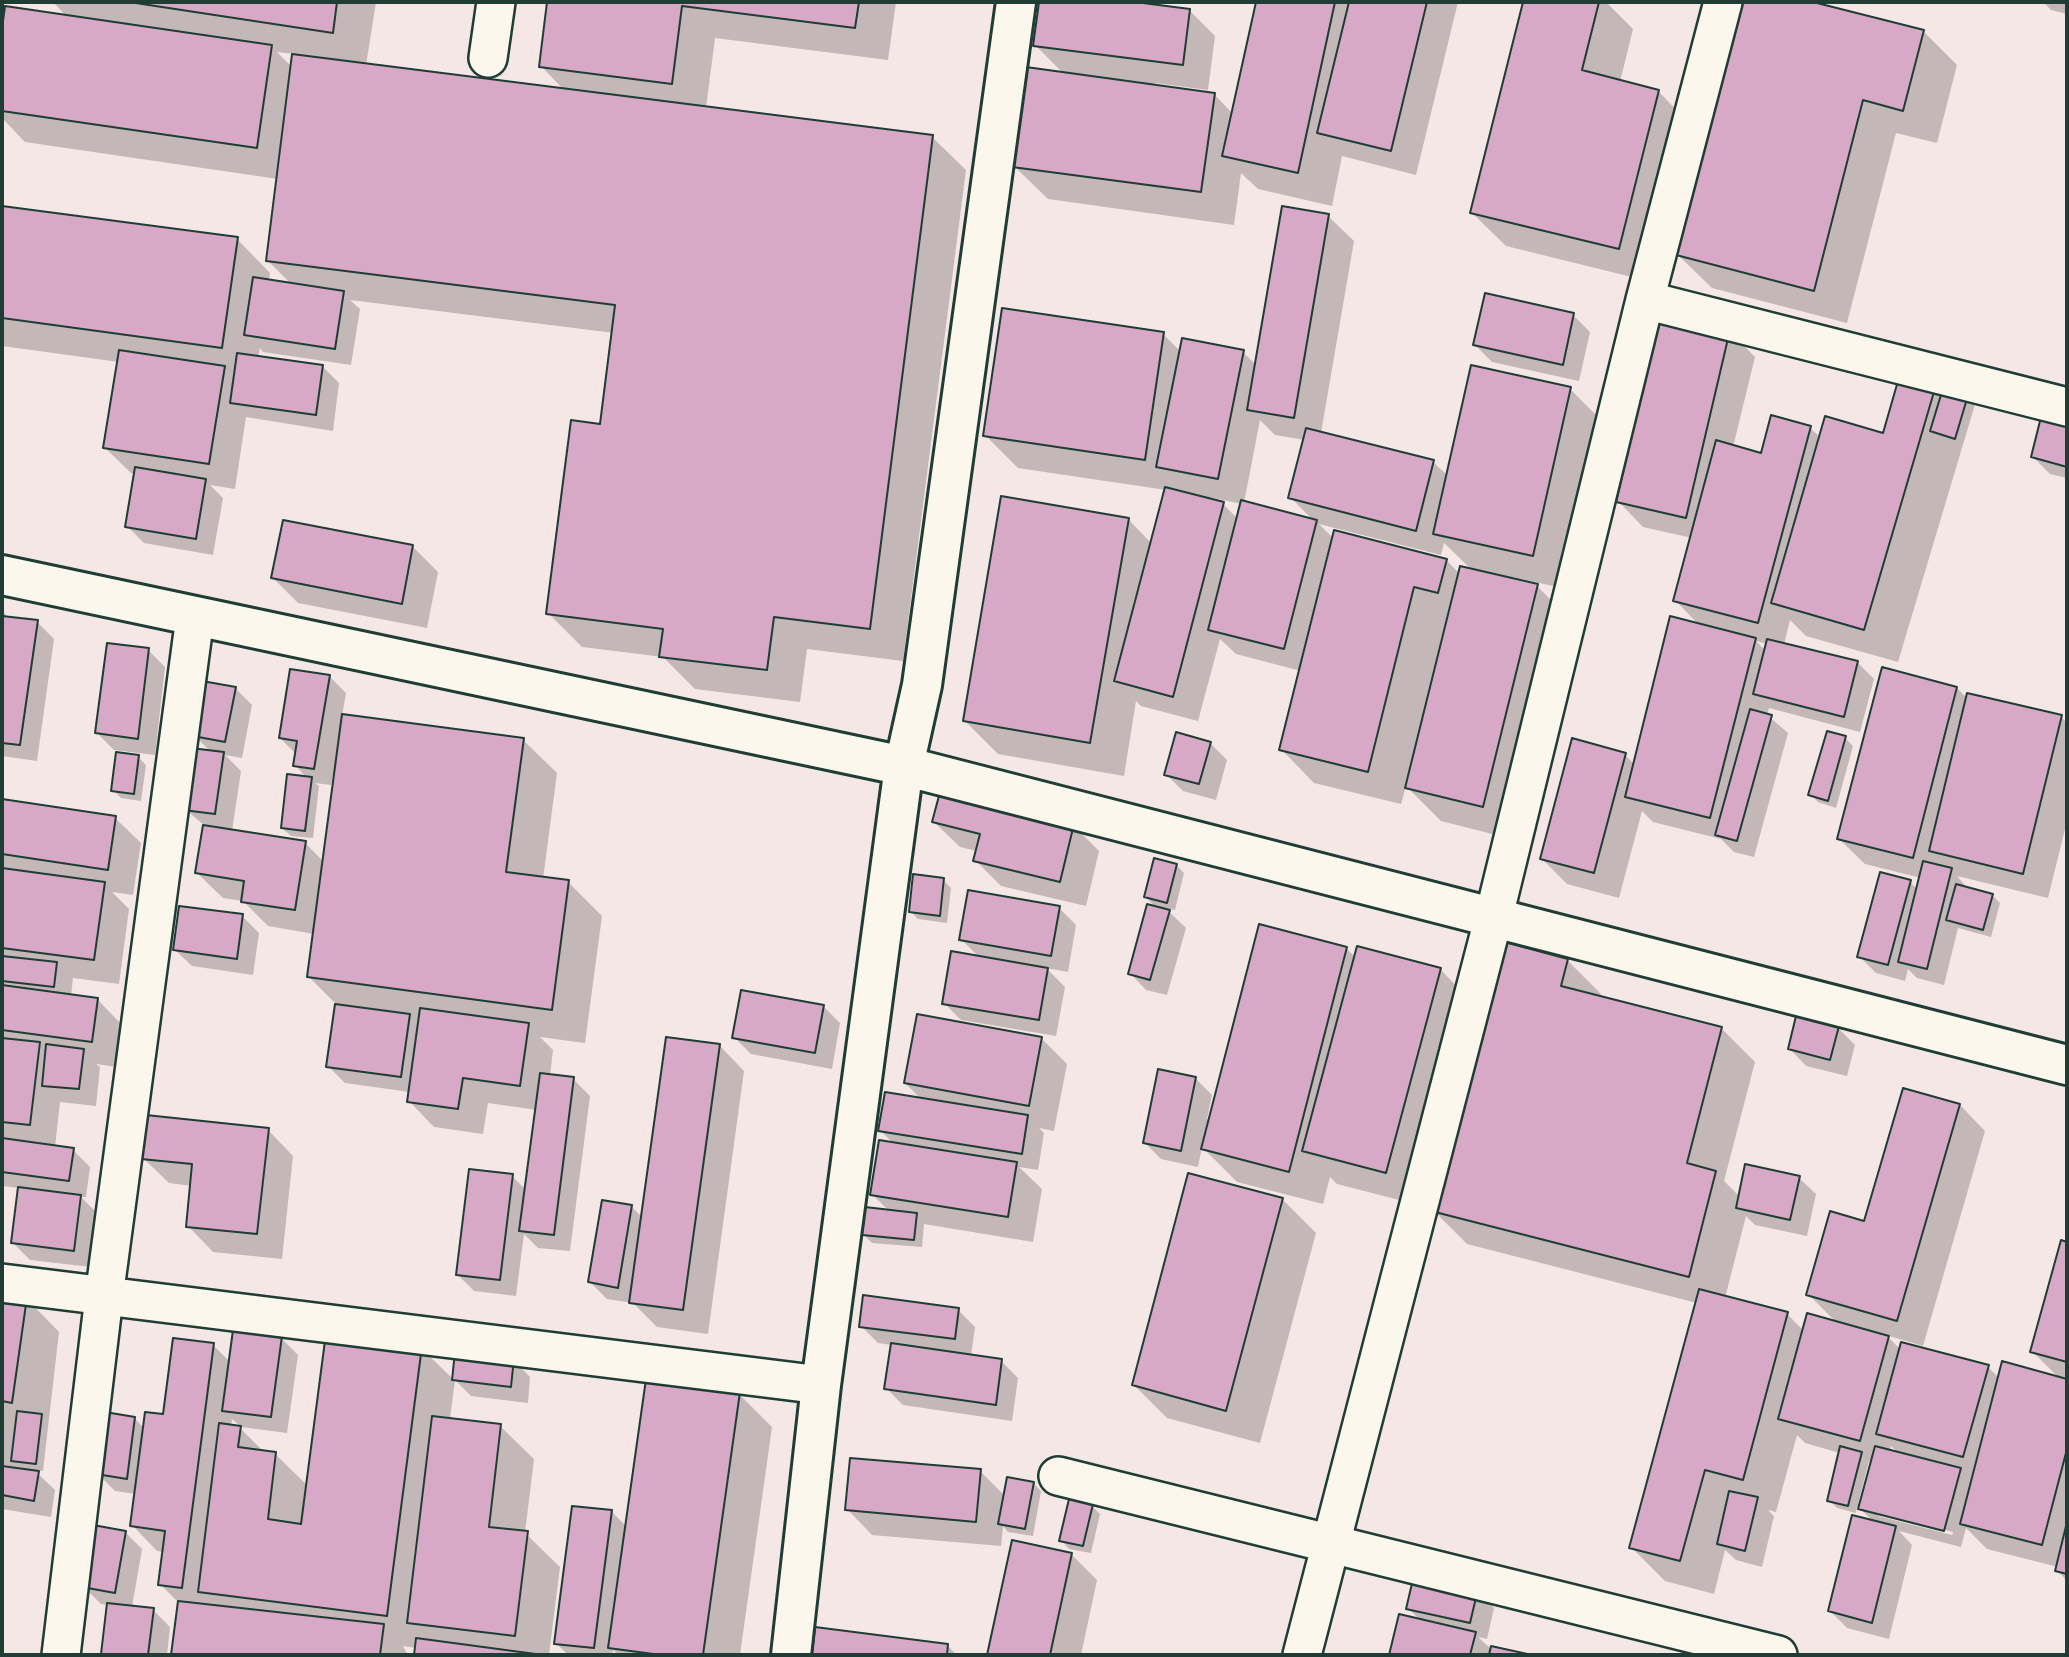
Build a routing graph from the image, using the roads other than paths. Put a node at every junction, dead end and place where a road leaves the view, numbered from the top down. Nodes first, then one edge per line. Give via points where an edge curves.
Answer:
1 (496, 2) edge
2 (1016, 2) edge
3 (1723, 2) edge
4 (488, 58) dead end
5 (1645, 300) junction
6 (2067, 407) edge
7 (2, 575) edge
8 (195, 618) junction
9 (904, 766) junction
10 (1493, 920) junction
11 (2067, 1065) edge
12 (2, 1283) edge
13 (104, 1297) junction
14 (821, 1385) junction
15 (1058, 1476) dead end
16 (1331, 1544) junction
17 (61, 1655) edge
18 (790, 1655) edge
19 (1302, 1655) edge
20 (1778, 1655) edge

1 - 4 street
2 - 9 street via 922,685
3 - 5 street
5 - 6 street
5 - 10 street
7 - 8 street
8 - 9 street
8 - 13 street
9 - 10 street
9 - 14 street
10 - 11 street
10 - 16 street
12 - 13 street
13 - 14 street
13 - 17 street
14 - 18 street
15 - 16 street
16 - 19 street
16 - 20 street

